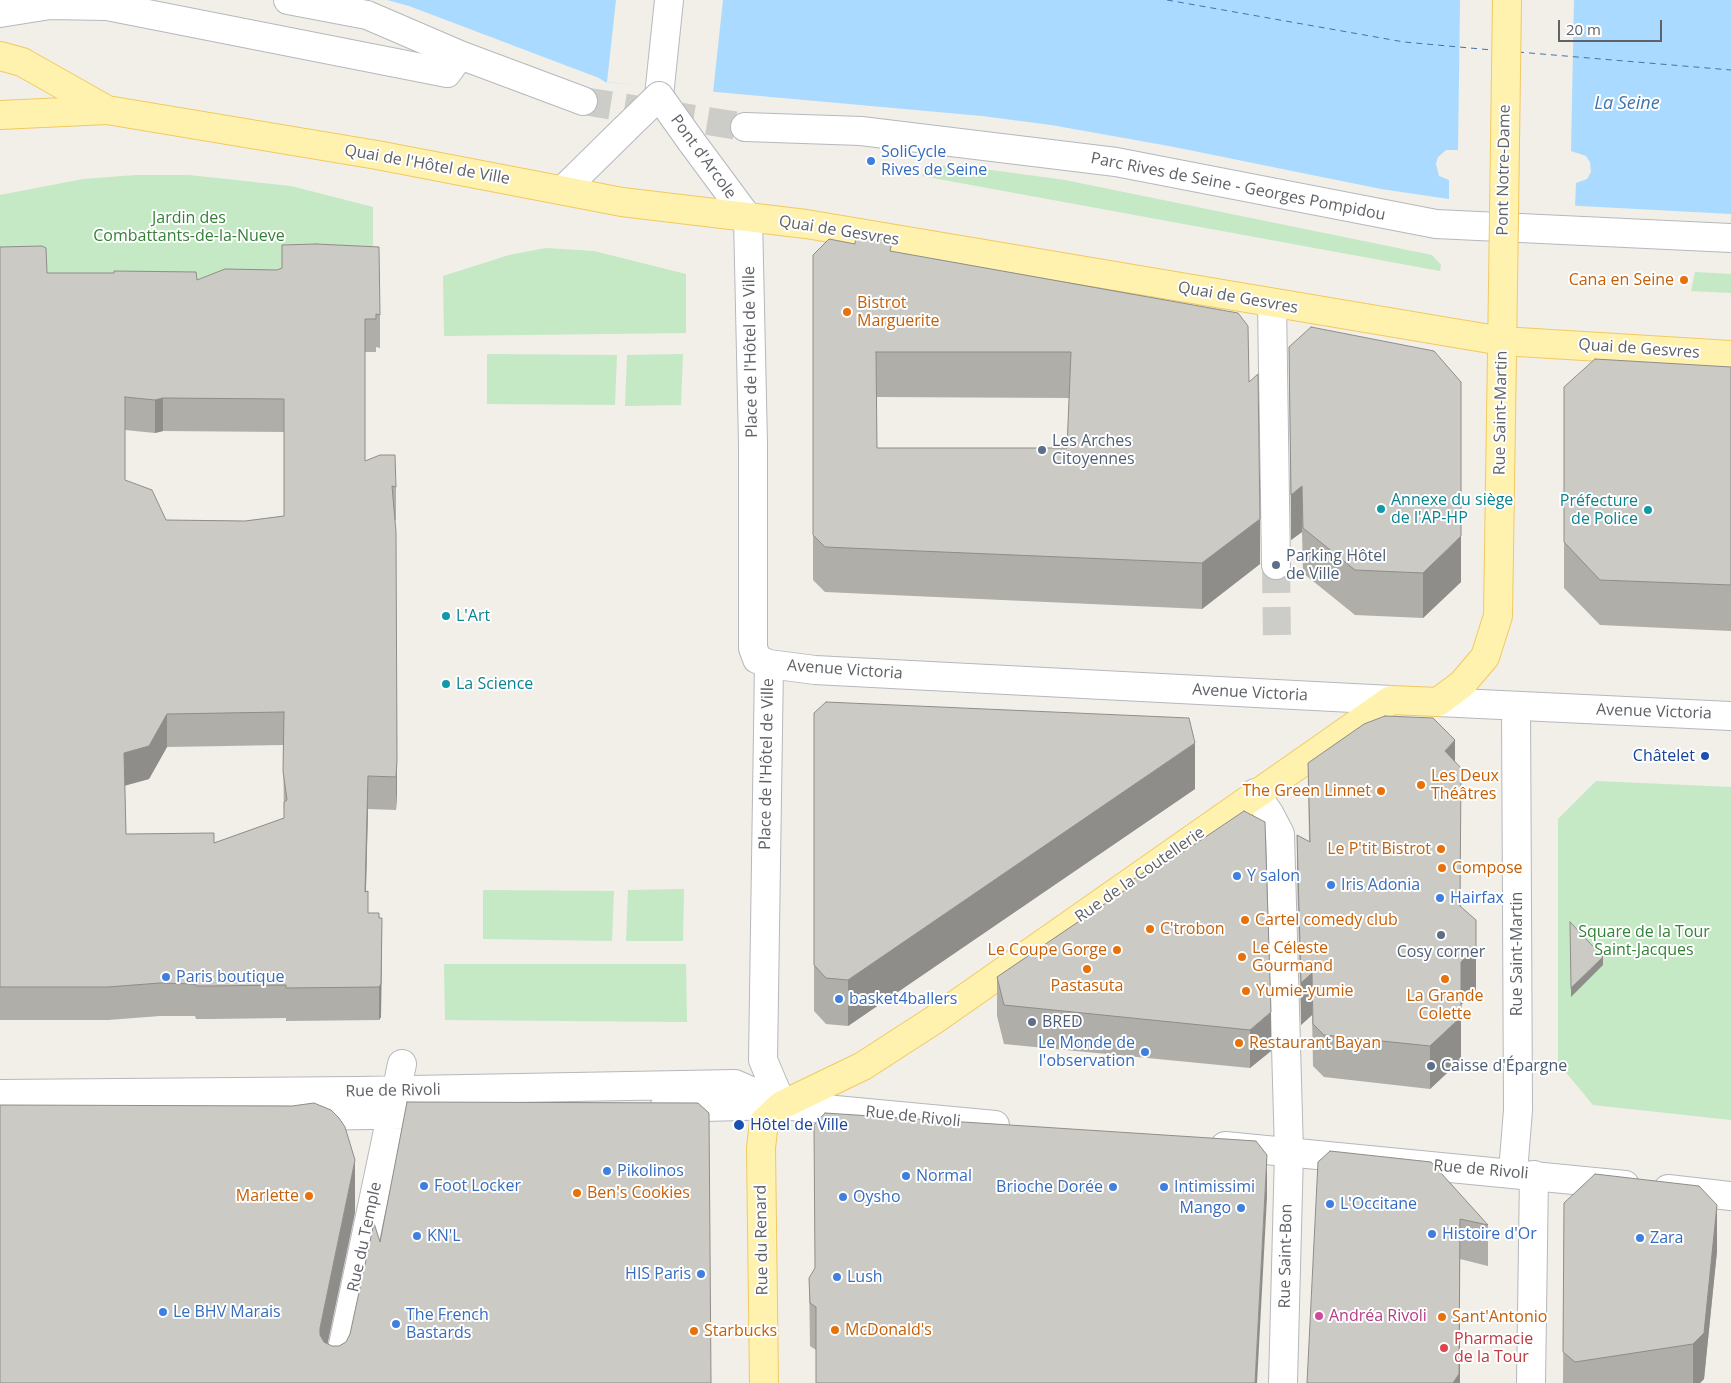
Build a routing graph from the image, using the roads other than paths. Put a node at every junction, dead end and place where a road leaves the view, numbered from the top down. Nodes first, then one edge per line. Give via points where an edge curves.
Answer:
1 (288, 0) edge
2 (669, 0) edge
3 (1507, 0) edge
4 (0, 13) edge
5 (460, 55) junction
6 (0, 56) edge
7 (659, 96) junction
8 (583, 102) tunnel mouth
9 (107, 110) junction
10 (0, 115) edge
11 (745, 127) tunnel mouth
12 (563, 190) junction
13 (748, 218) junction
14 (1731, 238) edge
15 (1272, 304) junction
16 (1502, 341) junction
17 (1731, 355) edge
18 (1276, 565) tunnel mouth
19 (768, 664) junction
20 (1391, 700) junction
21 (1438, 702) junction
22 (1516, 706) junction
23 (1731, 716) edge
24 (1255, 793) junction
25 (402, 1064) dead end
26 (0, 1094) edge
27 (394, 1103) junction
28 (782, 1105) junction
29 (0, 1117) edge
30 (1023, 1128) edge
31 (1288, 1141) junction
32 (1202, 1144) edge
33 (1524, 1174) junction
34 (1731, 1196) edge
35 (335, 1383) edge
36 (764, 1383) edge
37 (1283, 1383) edge
38 (1531, 1383) edge

1 - 5 street via 367,15
2 - 7 street
3 - 16 main road, Pont Notre-Dame, bridge
4 - 5 street via 50,5 107,6 447,73
5 - 8 street
6 - 9 main road, Quai de l'Hôtel de Ville via 22,62
7 - 12 street, Pont d'Arcole, bridge
7 - 13 street, Pont d'Arcole, bridge
9 - 10 main road, Quai de l'Hôtel de Ville
9 - 12 main road, Quai de l'Hôtel de Ville
11 - 14 street, Parc Rives de Seine - Georges Pompidou via 860,131 1116,162 1436,224
12 - 13 main road, Quai de l'Hôtel de Ville via 622,202
13 - 15 main road, Quai de Gesvres via 806,224
13 - 19 street, Place de l'Hôtel de Ville via 753,648 757,659
15 - 16 main road, Quai de Gesvres
15 - 18 street
16 - 17 main road, Quai de Gesvres
16 - 21 main road, Rue Saint-Martin via 1498,616 1486,657 1462,684
19 - 20 street, Avenue Victoria via 825,671
19 - 28 street, Place de l'Hôtel de Ville via 763,1060
20 - 21 main road, Avenue Victoria
20 - 24 main road, Rue de la Coutellerie
21 - 22 street, Avenue Victoria
22 - 23 street, Avenue Victoria
22 - 33 street, Rue Saint-Martin via 1518,1110
24 - 28 main road, Rue de la Coutellerie via 926,1025 863,1066
24 - 31 street, Rue Saint-Bon via 1280,834
25 - 27 street, Rue du Temple
26 - 27 street, Rue de Rivoli
27 - 28 street, Rue de Rivoli via 735,1084
27 - 29 street, Rue de Rivoli
27 - 35 street, Rue du Temple
28 - 30 street, Rue de Rivoli
28 - 36 main road, Rue du Renard via 764,1122 761,1148
31 - 32 street, Rue de Rivoli
31 - 33 street, Rue de Rivoli
31 - 37 street, Rue Saint-Bon
33 - 34 street, Rue de Rivoli
33 - 38 street, Rue Saint-Martin

